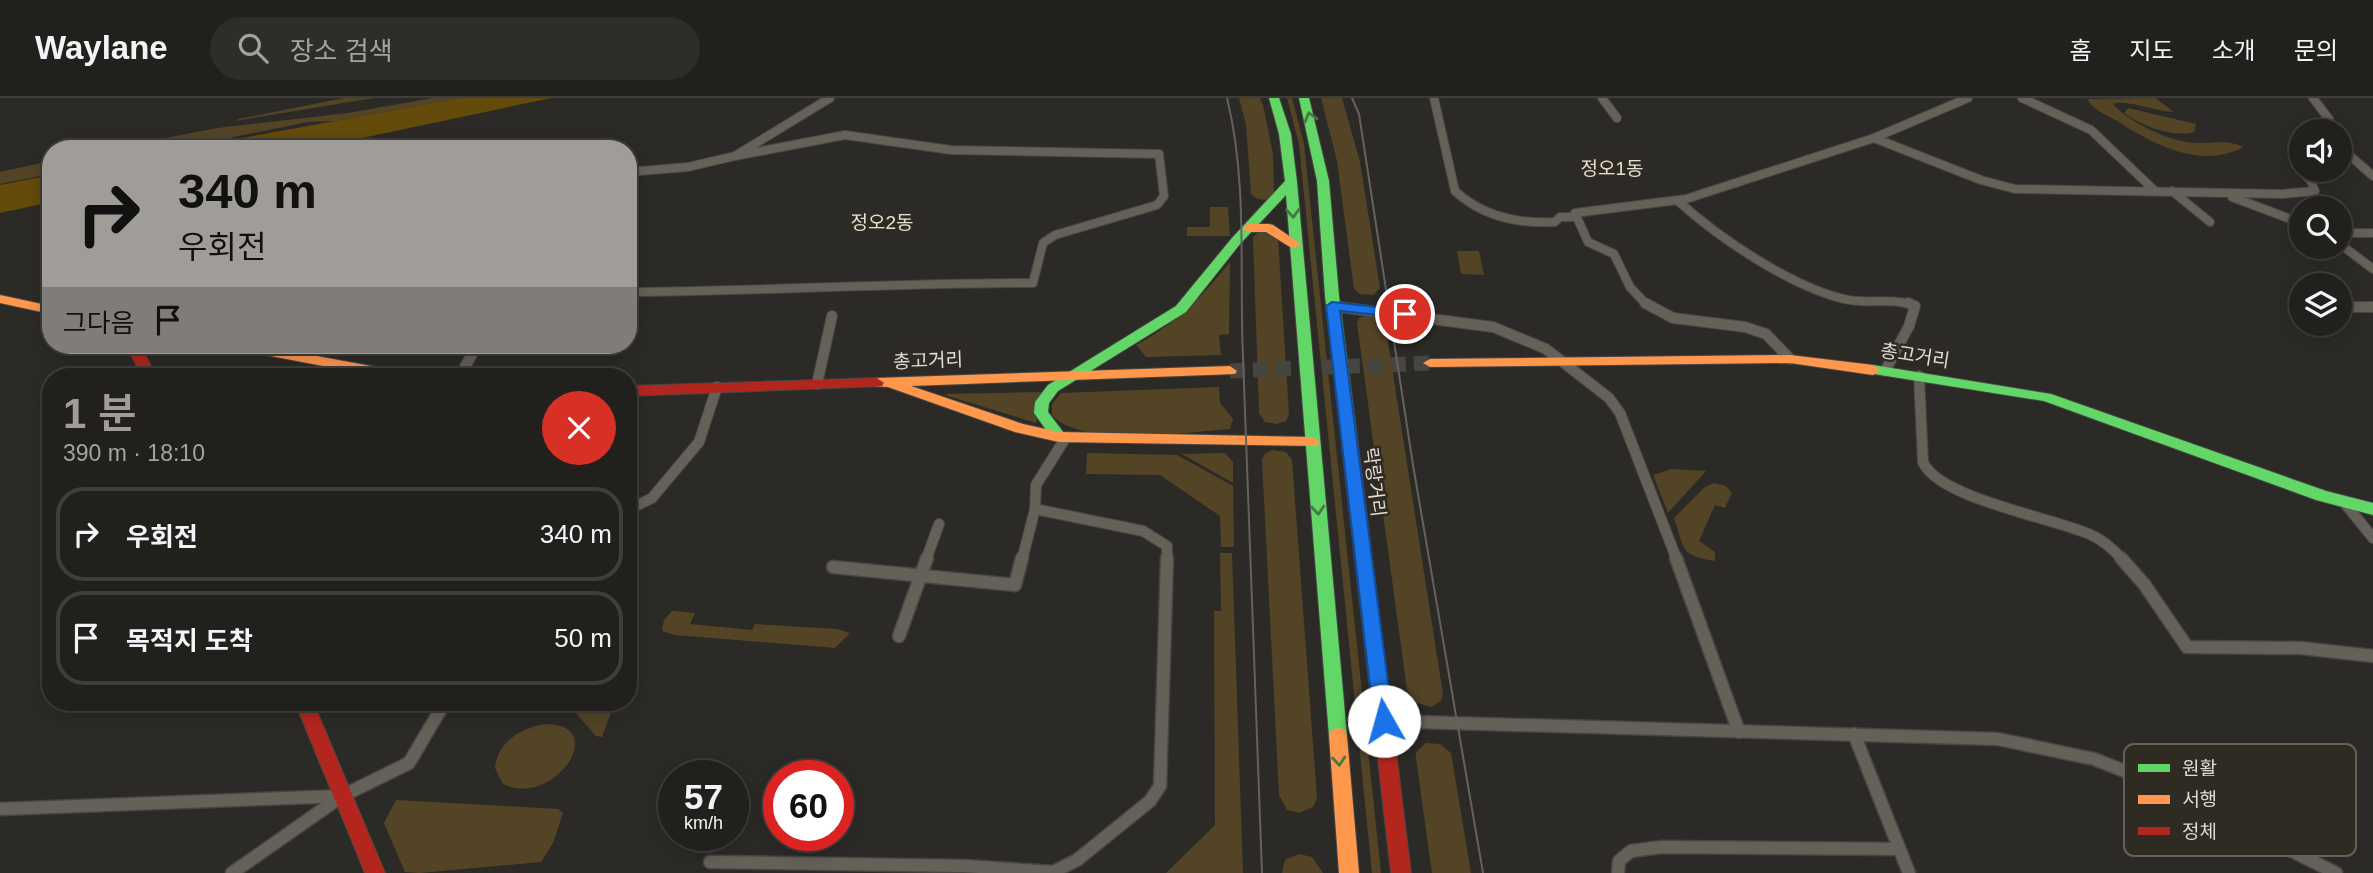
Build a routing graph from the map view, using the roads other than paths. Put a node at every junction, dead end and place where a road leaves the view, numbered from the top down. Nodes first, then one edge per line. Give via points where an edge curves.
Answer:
1 (830, 98) edge
2 (1275, 98) edge
3 (1304, 98) edge
4 (1434, 98) edge
5 (1602, 98) edge
6 (1968, 98) edge
7 (2022, 98) edge
8 (2313, 98) edge
9 (1617, 118) dead end
10 (2329, 119) edge
11 (1874, 138) junction
12 (735, 156) junction
13 (2352, 158) edge
14 (637, 171) edge
15 (2373, 176) edge
16 (1291, 182) junction
17 (2311, 182) edge
18 (2154, 190) junction
19 (2172, 190) junction
20 (2216, 192) junction
21 (1678, 201) junction
22 (1576, 217) junction
23 (2289, 219) edge
24 (2210, 222) dead end
25 (1248, 228) junction
26 (2352, 233) edge
27 (2373, 233) edge
28 (1295, 244) junction
29 (2352, 253) edge
30 (2372, 268) edge
31 (637, 292) edge
32 (0, 299) edge
33 (1332, 306) junction
34 (2352, 307) edge
35 (2373, 307) edge
36 (42, 308) edge
37 (832, 316) dead end
38 (296, 354) edge
39 (1790, 359) junction
40 (1430, 363) tunnel mouth
41 (1564, 363) junction
42 (361, 368) edge
43 (1230, 371) tunnel mouth
44 (1885, 371) junction
45 (1074, 375) junction
46 (1919, 376) junction
47 (885, 383) junction
48 (817, 384) junction
49 (717, 387) junction
50 (637, 391) edge
51 (1063, 437) junction
52 (1312, 442) junction
53 (2343, 501) junction
54 (637, 506) edge
55 (1035, 509) junction
56 (2373, 509) edge
57 (939, 524) dead end
58 (2373, 538) edge
59 (833, 567) dead end
60 (920, 575) junction
61 (899, 636) dead end
62 (2373, 656) edge
63 (308, 711) edge
64 (440, 711) edge
65 (1384, 721) junction
66 (1739, 732) junction
67 (1854, 734) junction
68 (2124, 771) edge
69 (342, 796) junction
70 (0, 809) edge
71 (1898, 849) junction
72 (2302, 856) edge
73 (710, 862) dead end
74 (1024, 872) edge
75 (232, 873) edge
76 (375, 873) edge
77 (1349, 873) edge
78 (1401, 873) edge
79 (1618, 873) edge
80 (1909, 873) edge
81 (2336, 873) edge

1 - 12 street
2 - 16 main road
33 -> 3 main road, 락랑거리 via 1313,124
4 - 22 street via 1455,191 1465,201 1511,220 1548,223
5 - 9 street
6 - 11 street
7 - 18 street via 2091,130
8 - 10 street
11 - 18 street via 2007,187
11 - 21 street
12 - 14 street via 680,169
12 - 31 street via 845,135 951,150 1159,154 1164,196 1157,205 1055,235 1043,243 1033,283
13 - 15 street
16 - 25 main road
16 -> 28 main road
17 - 20 street via 2315,191
18 - 19 street
19 - 20 street
19 - 24 street
20 - 23 street
21 - 22 street via 1586,209 1575,213
21 - 44 street via 1742,253 1821,290 1844,299 1899,299 1915,306
22 - 39 street via 1588,242 1614,254 1630,288 1645,304 1673,318 1766,334
25 - 28 main road via 1269,228
25 - 45 main road via 1181,309
26 - 27 street
28 - 52 main road
29 - 30 street
32 - 36 main road
33 - 41 street via 1493,327 1535,343
33 - 65 main road, 락랑거리
34 - 35 street
37 - 48 street
38 - 42 main road
39 - 41 main road, 총고거리
39 - 44 main road, 총고거리
40 - 41 main road, 총고거리
41 - 66 street via 1592,382 1620,413
43 - 45 main road, 총고거리
44 - 46 main road, 총고거리
45 - 47 main road, 총고거리
45 - 51 main road via 1042,402 1043,417
46 - 53 main road, 총고거리 via 2058,400
46 - 62 street via 1927,469 1963,494 2105,542 2132,570 2186,647 2301,648
47 - 48 main road, 총고거리
47 - 51 main road via 1020,428
48 - 49 main road, 총고거리
49 - 50 main road, 총고거리
49 - 54 street via 699,442 652,498
51 - 52 main road
51 - 55 street via 1063,449 1041,473 1032,492
52 -> 77 main road
53 - 56 main road, 총고거리
53 - 58 street
55 - 60 street via 1015,585
55 - 74 street via 1143,531 1167,546 1160,786 1150,801 1077,860 1053,872
57 - 60 street
59 - 60 street
60 - 61 street
63 - 69 main road
64 - 69 street via 409,763
65 - 66 street
65 - 78 main road, 락랑거리
66 - 67 street
67 - 68 street via 1998,739 2094,759
67 - 71 street
69 - 70 street
69 - 75 street
69 - 76 main road
71 - 79 street via 1662,847 1631,851 1619,861
71 - 80 street
72 - 81 street
73 - 74 street

